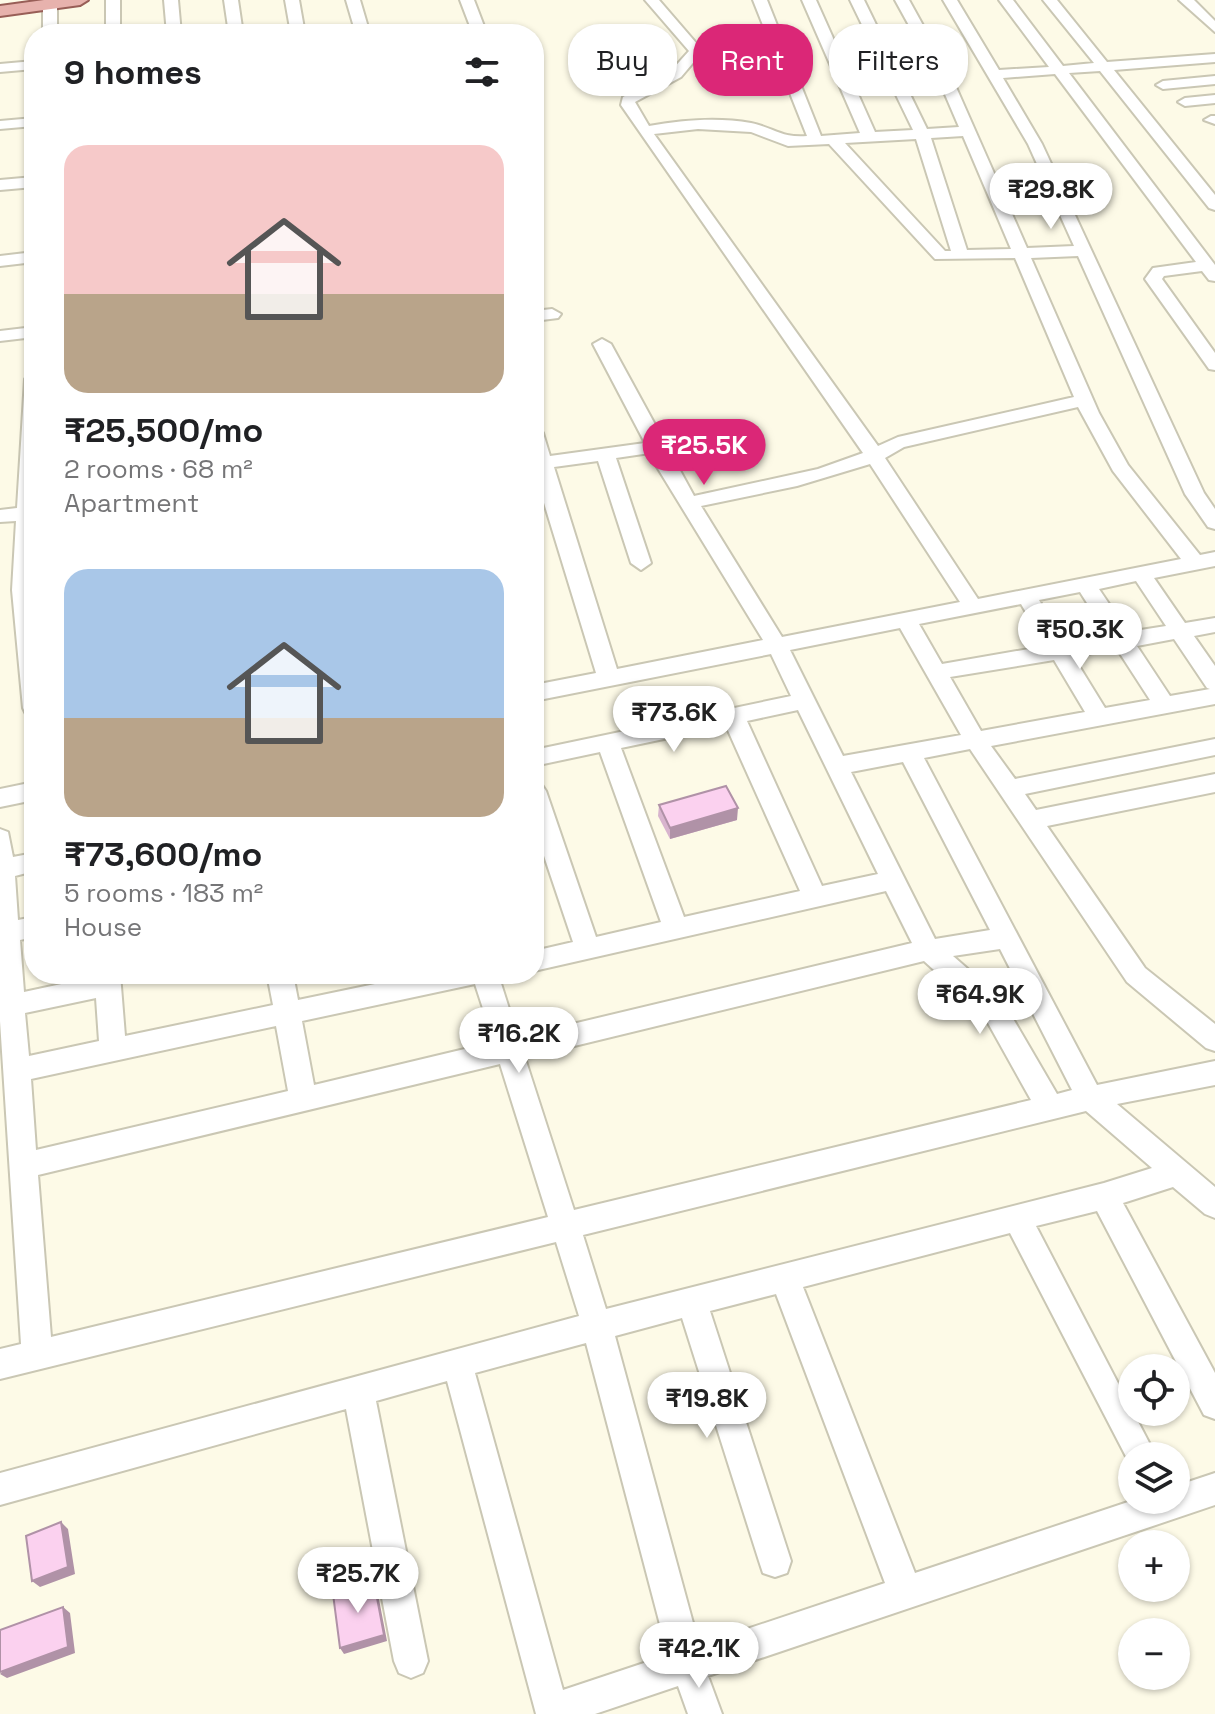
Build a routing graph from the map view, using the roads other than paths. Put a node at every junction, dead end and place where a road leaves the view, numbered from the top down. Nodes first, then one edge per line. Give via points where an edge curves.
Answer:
1 (80, 0) edge
2 (113, 0) edge
3 (171, 0) edge
4 (231, 0) edge
5 (292, 0) edge
6 (353, 0) edge
7 (467, 0) edge
8 (652, 0) edge
9 (760, 0) edge
10 (809, 0) edge
11 (857, 0) edge
12 (902, 0) edge
13 (950, 0) edge
14 (1006, 0) edge
15 (1050, 0) edge
16 (1215, 1) edge
17 (1188, 2) edge
18 (50, 4) junction
19 (0, 11) edge
20 (50, 24) edge
21 (113, 24) edge
22 (173, 24) edge
23 (235, 24) edge
24 (296, 24) edge
25 (360, 24) edge
26 (476, 24) edge
27 (1215, 28) edge
28 (1215, 58) edge
29 (24, 66) edge
30 (1106, 67) junction
31 (0, 68) edge
32 (1059, 70) junction
33 (994, 75) junction
34 (1215, 80) edge
35 (1163, 85) dead end
36 (1215, 99) edge
37 (1185, 102) dead end
38 (24, 123) edge
39 (0, 125) edge
40 (644, 131) junction
41 (968, 131) junction
42 (922, 134) junction
43 (869, 136) junction
44 (823, 139) junction
45 (24, 183) edge
46 (0, 185) edge
47 (1215, 205) edge
48 (1082, 251) junction
49 (1022, 252) junction
50 (961, 256) junction
51 (24, 258) edge
52 (0, 261) edge
53 (1211, 270) edge
54 (552, 314) dead end
55 (544, 315) edge
56 (24, 333) edge
57 (0, 336) edge
58 (602, 344) dead end
59 (1215, 365) edge
60 (1085, 400) junction
61 (656, 447) junction
62 (605, 454) junction
63 (876, 457) junction
64 (544, 463) edge
65 (544, 482) edge
66 (689, 503) junction
67 (24, 514) edge
68 (0, 516) edge
69 (1215, 523) edge
70 (1205, 561) edge
71 (641, 563) dead end
72 (24, 571) edge
73 (1141, 574) junction
74 (1086, 585) junction
75 (1027, 597) junction
76 (974, 608) junction
77 (24, 610) edge
78 (906, 621) junction
79 (1215, 625) edge
80 (1180, 631) junction
81 (1123, 640) junction
82 (778, 647) junction
83 (1061, 652) junction
84 (937, 672) junction
85 (609, 679) junction
86 (1215, 683) edge
87 (544, 689) edge
88 (1215, 696) edge
89 (805, 701) junction
90 (1164, 704) junction
91 (1098, 716) junction
92 (734, 718) junction
93 (974, 738) junction
94 (608, 743) junction
95 (1215, 747) edge
96 (909, 751) junction
97 (544, 756) edge
98 (836, 766) junction
99 (1215, 783) edge
100 (1009, 789) junction
101 (24, 793) edge
102 (0, 798) edge
103 (544, 820) edge
104 (1030, 820) junction
105 (0, 838) edge
106 (24, 864) edge
107 (2, 869) junction
108 (892, 880) junction
109 (815, 898) junction
110 (677, 931) junction
111 (24, 932) edge
112 (1006, 938) junction
113 (5, 941) edge
114 (588, 950) junction
115 (928, 950) junction
116 (544, 959) edge
117 (97, 984) edge
118 (108, 984) edge
119 (282, 984) edge
120 (488, 984) edge
121 (366, 985) edge
122 (287, 1013) junction
123 (8, 1016) edge
124 (1215, 1040) edge
125 (113, 1050) junction
126 (509, 1051) junction
127 (17, 1070) junction
128 (1215, 1073) edge
129 (1090, 1098) junction
130 (303, 1101) junction
131 (1050, 1108) junction
132 (24, 1166) junction
133 (1179, 1172) junction
134 (1104, 1196) junction
135 (1215, 1205) edge
136 (1017, 1218) junction
137 (565, 1227) junction
138 (785, 1278) junction
139 (692, 1302) junction
140 (597, 1326) junction
141 (37, 1356) junction
142 (457, 1363) junction
143 (0, 1364) edge
144 (358, 1390) junction
145 (1215, 1404) edge
146 (1133, 1442) edge
147 (0, 1489) edge
148 (1215, 1489) edge
149 (1190, 1496) edge
150 (1132, 1514) edge
151 (775, 1561) dead end
152 (906, 1593) junction
153 (411, 1661) dead end
154 (687, 1664) junction
155 (705, 1714) edge

1 - 18 main road
2 - 21 street
3 - 22 street
4 - 23 street
5 - 24 street
6 - 25 street
7 - 26 street
8 - 40 street via 696,51 681,69 628,100
9 - 44 street
10 - 43 street
11 - 42 street
12 - 41 street
13 - 33 street
14 - 32 street
15 - 30 street
16 - 17 street
17 - 27 street
18 - 19 main road
18 - 20 street
28 - 30 street
29 - 31 street
30 - 32 street
30 - 47 street
32 - 33 street
32 - 53 street
33 - 48 street via 1035,144
34 - 35 street
36 - 37 street
38 - 39 street
40 - 44 street via 746,127 777,141
40 - 63 street
41 - 42 street
41 - 49 street
42 - 43 street
42 - 50 street
43 - 44 street
44 - 50 street via 941,256
45 - 46 street
48 - 49 street
48 - 69 street via 1195,494
49 - 50 street
49 - 60 street
51 - 52 street
53 - 59 street via 1159,272 1153,279
54 - 55 street
56 - 57 street
58 - 61 street
60 - 63 street via 898,443
60 - 70 street via 1120,467
61 - 62 street
61 - 66 street
62 - 64 street
62 - 71 street
63 - 66 street
63 - 76 street
65 - 85 street
66 - 82 street
67 - 68 street
70 - 73 street
72 - 77 street
73 - 74 street
73 - 80 street
74 - 75 street
74 - 81 street
75 - 76 street
75 - 83 street
76 - 78 street
78 - 82 street
78 - 84 street
79 - 80 street
80 - 81 street
80 - 86 street
81 - 83 street
81 - 90 street
82 - 85 street
82 - 89 street
83 - 84 street
83 - 91 street
84 - 93 street
85 - 87 street
88 - 90 street
89 - 92 street
89 - 98 street
90 - 91 street
91 - 93 street
92 - 94 street
92 - 109 street
93 - 96 street
93 - 100 street
94 - 97 street
94 - 110 street
95 - 100 street
96 - 98 street
96 - 112 street
98 - 108 street
99 - 104 street
100 - 104 street
101 - 102 street
103 - 114 street
104 - 124 street via 1136,975
105 - 107 street
106 - 107 street
107 - 113 street
108 - 109 street
108 - 115 street
109 - 110 street
110 - 114 street
111 - 113 street
112 - 115 street
112 - 129 street
113 - 123 street
114 - 116 street
115 - 126 street
115 - 131 street via 992,1006
117 - 123 street
118 - 125 street
119 - 122 street
120 - 126 street
121 - 122 street
122 - 125 street
122 - 130 street
123 - 127 street
125 - 127 street
126 - 130 street
126 - 137 street
127 - 132 street
128 - 129 street
129 - 131 street
129 - 133 street
130 - 132 street
131 - 137 street
132 - 141 street
133 - 134 street
133 - 135 street
134 - 136 street
134 - 145 street
136 - 138 street
136 - 146 street
137 - 140 street
137 - 141 street
138 - 139 street
138 - 152 street
139 - 140 street
139 - 151 street
140 - 142 street
140 - 154 street
141 - 143 street
142 - 144 street
142 - 154 street via 552,1711
144 - 147 street
144 - 153 street
148 - 149 street
150 - 152 street
152 - 154 street
154 - 155 street

